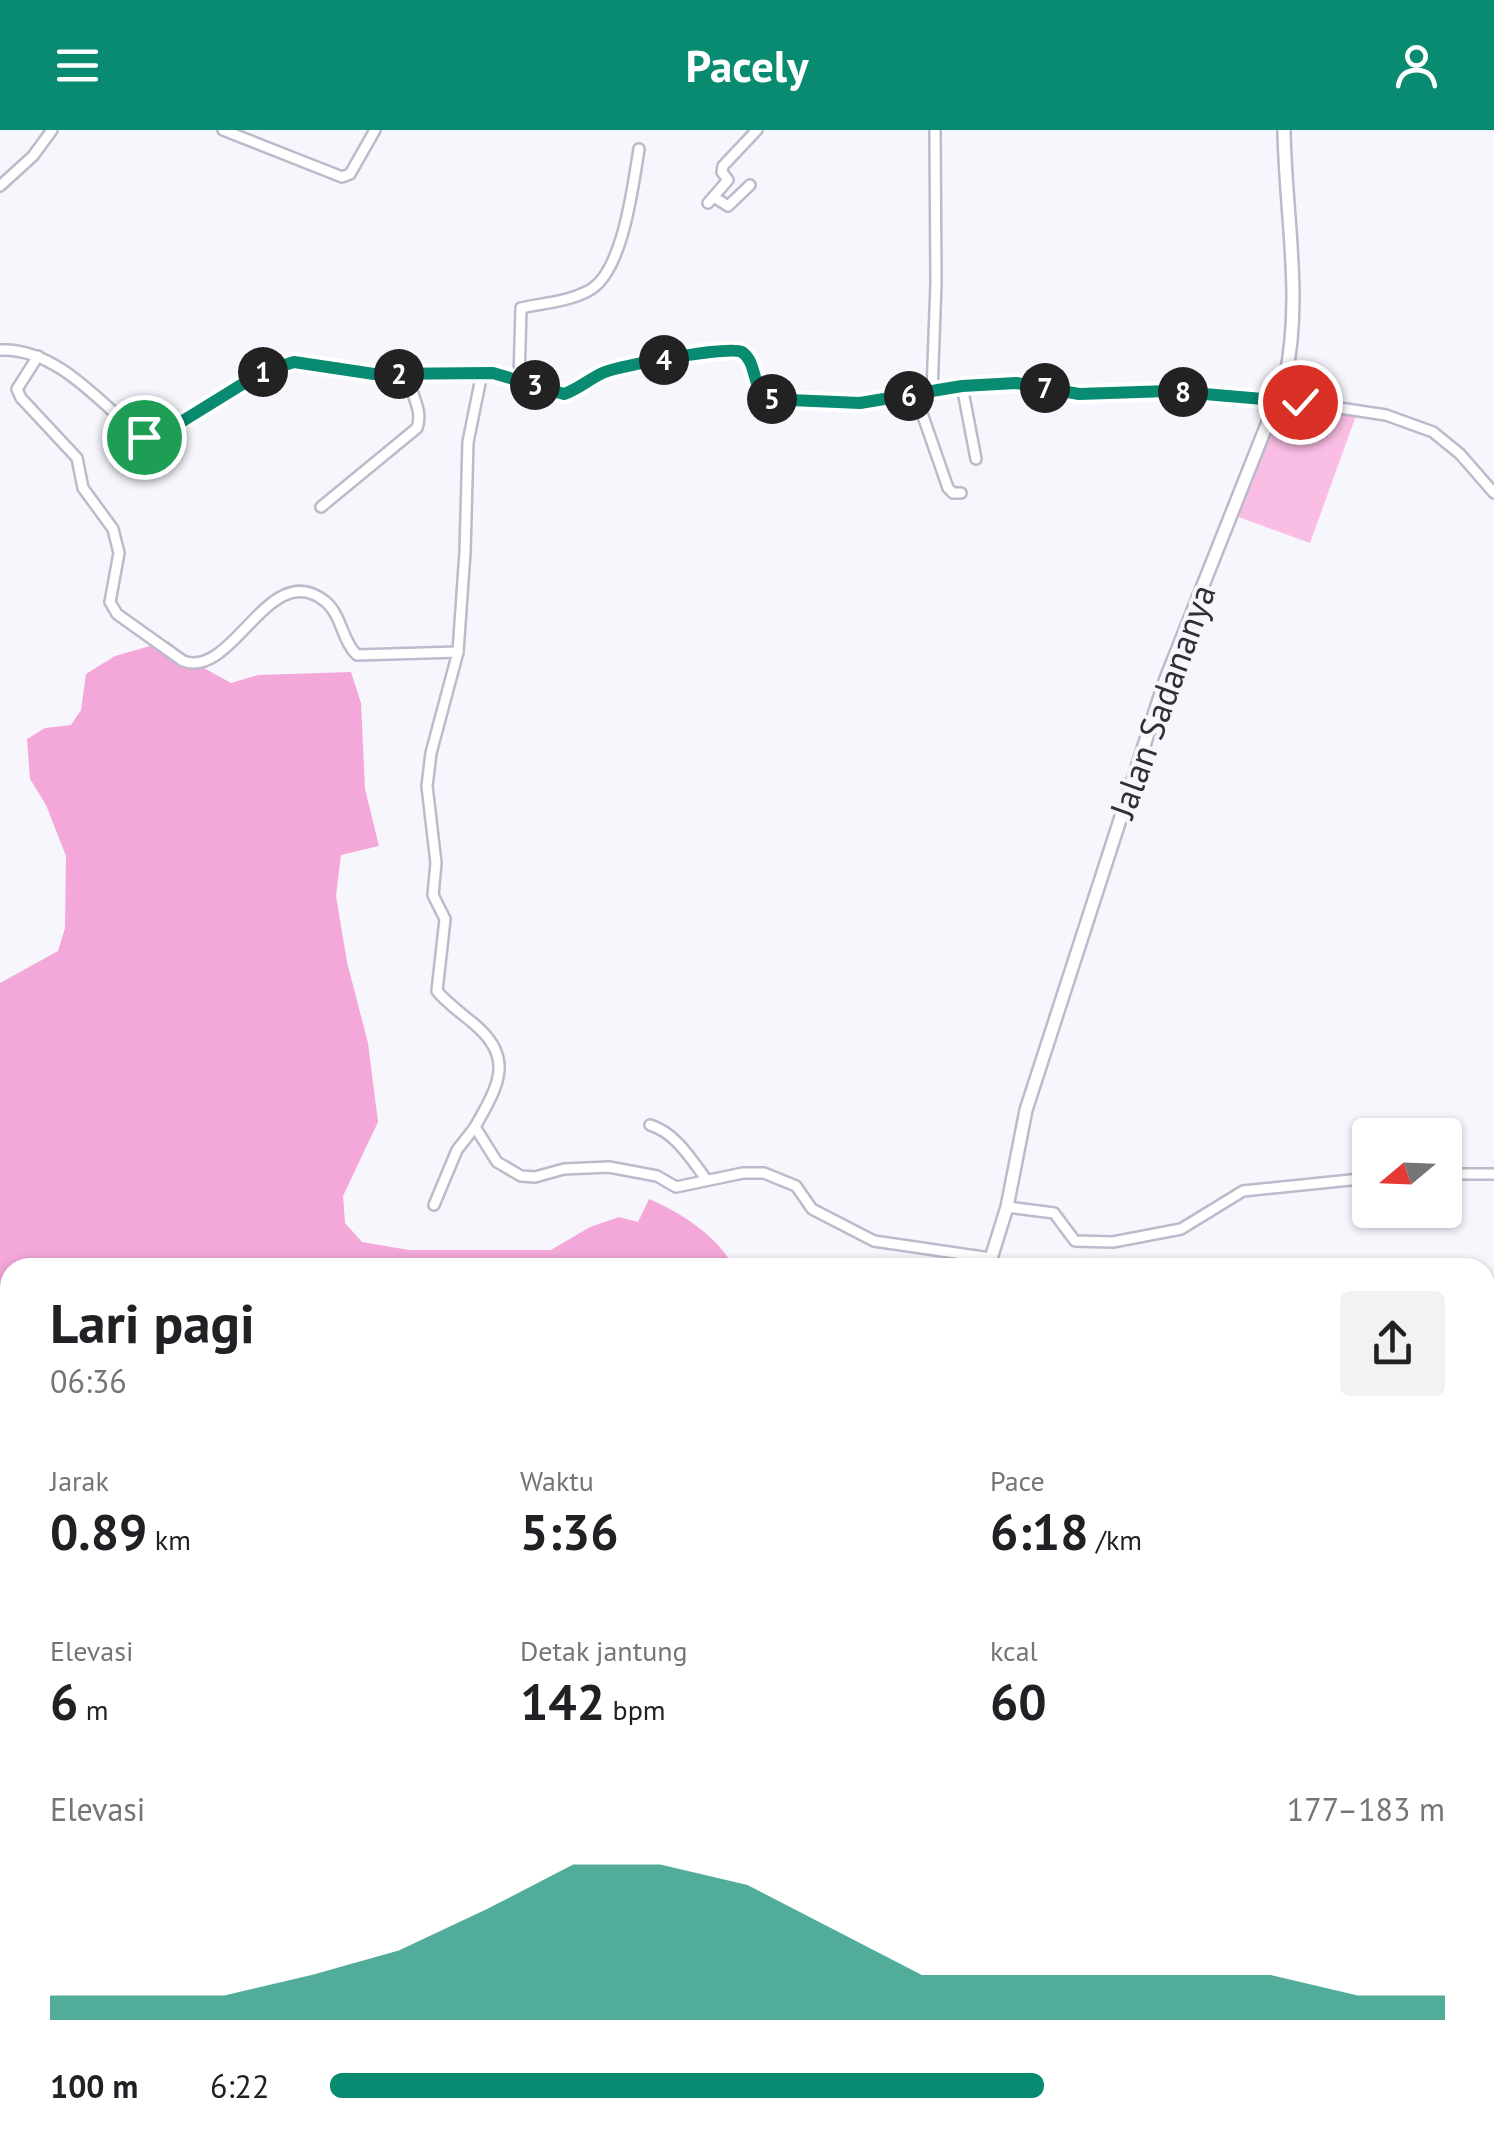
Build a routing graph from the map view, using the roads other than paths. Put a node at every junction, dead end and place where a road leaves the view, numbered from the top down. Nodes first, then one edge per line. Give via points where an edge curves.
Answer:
1 (52, 130) edge
2 (223, 130) edge
3 (375, 130) edge
4 (757, 130) edge
5 (935, 130) edge
6 (1284, 130) edge
7 (639, 149) dead end
8 (750, 185) dead end
9 (0, 186) edge
10 (0, 350) edge
11 (38, 356) junction
12 (482, 373) junction
13 (410, 374) junction
14 (519, 380) junction
15 (962, 386) junction
16 (932, 392) junction
17 (916, 396) junction
18 (1276, 399) junction
19 (976, 459) dead end
20 (961, 493) dead end
21 (1494, 493) edge
22 (321, 506) dead end
23 (458, 652) junction
24 (650, 1125) dead end
25 (475, 1128) junction
26 (1462, 1174) edge
27 (1494, 1174) edge
28 (706, 1179) junction
29 (1352, 1180) edge
30 (434, 1205) dead end
31 (1008, 1207) junction
32 (963, 1258) edge
33 (991, 1258) edge

1 - 9 street
2 - 3 street via 342,176 350,174
4 - 8 street via 722,166 728,180 711,200 728,206
5 - 16 street
6 - 18 street, Jalan Sadananya via 1290,342
7 - 14 street via 629,213 616,256 599,282 520,313
10 - 11 street
11 - 13 street via 139,435 152,438 280,365
11 - 23 street via 18,384 19,394 80,462 82,488 109,522 117,544 110,602 182,661 200,665 214,659 272,603 309,593 332,608 357,655
12 - 13 street
12 - 14 street
12 - 23 street via 468,442
13 - 22 street via 420,412 417,428
14 - 17 street via 564,394 607,371 734,350 747,358 767,399 860,403
15 - 16 street
15 - 18 street via 1016,383 1079,394 1169,391
15 - 19 street
16 - 17 street
17 - 20 street via 948,488
18 - 21 street via 1386,414 1433,432
18 - 31 street, Jalan Sadananya via 1164,681 1026,1110
23 - 25 street via 427,786 433,895 446,919 436,989 487,1035 501,1062
24 - 28 street via 679,1144
25 - 28 street via 497,1162 521,1176 609,1167 657,1176 676,1187
25 - 30 street via 457,1150
26 - 27 street
28 - 32 street via 764,1173 796,1186 812,1209 874,1241
29 - 31 street via 1243,1191 1181,1228 1113,1242 1080,1243 1054,1213
31 - 33 street, Jalan Sadananya

